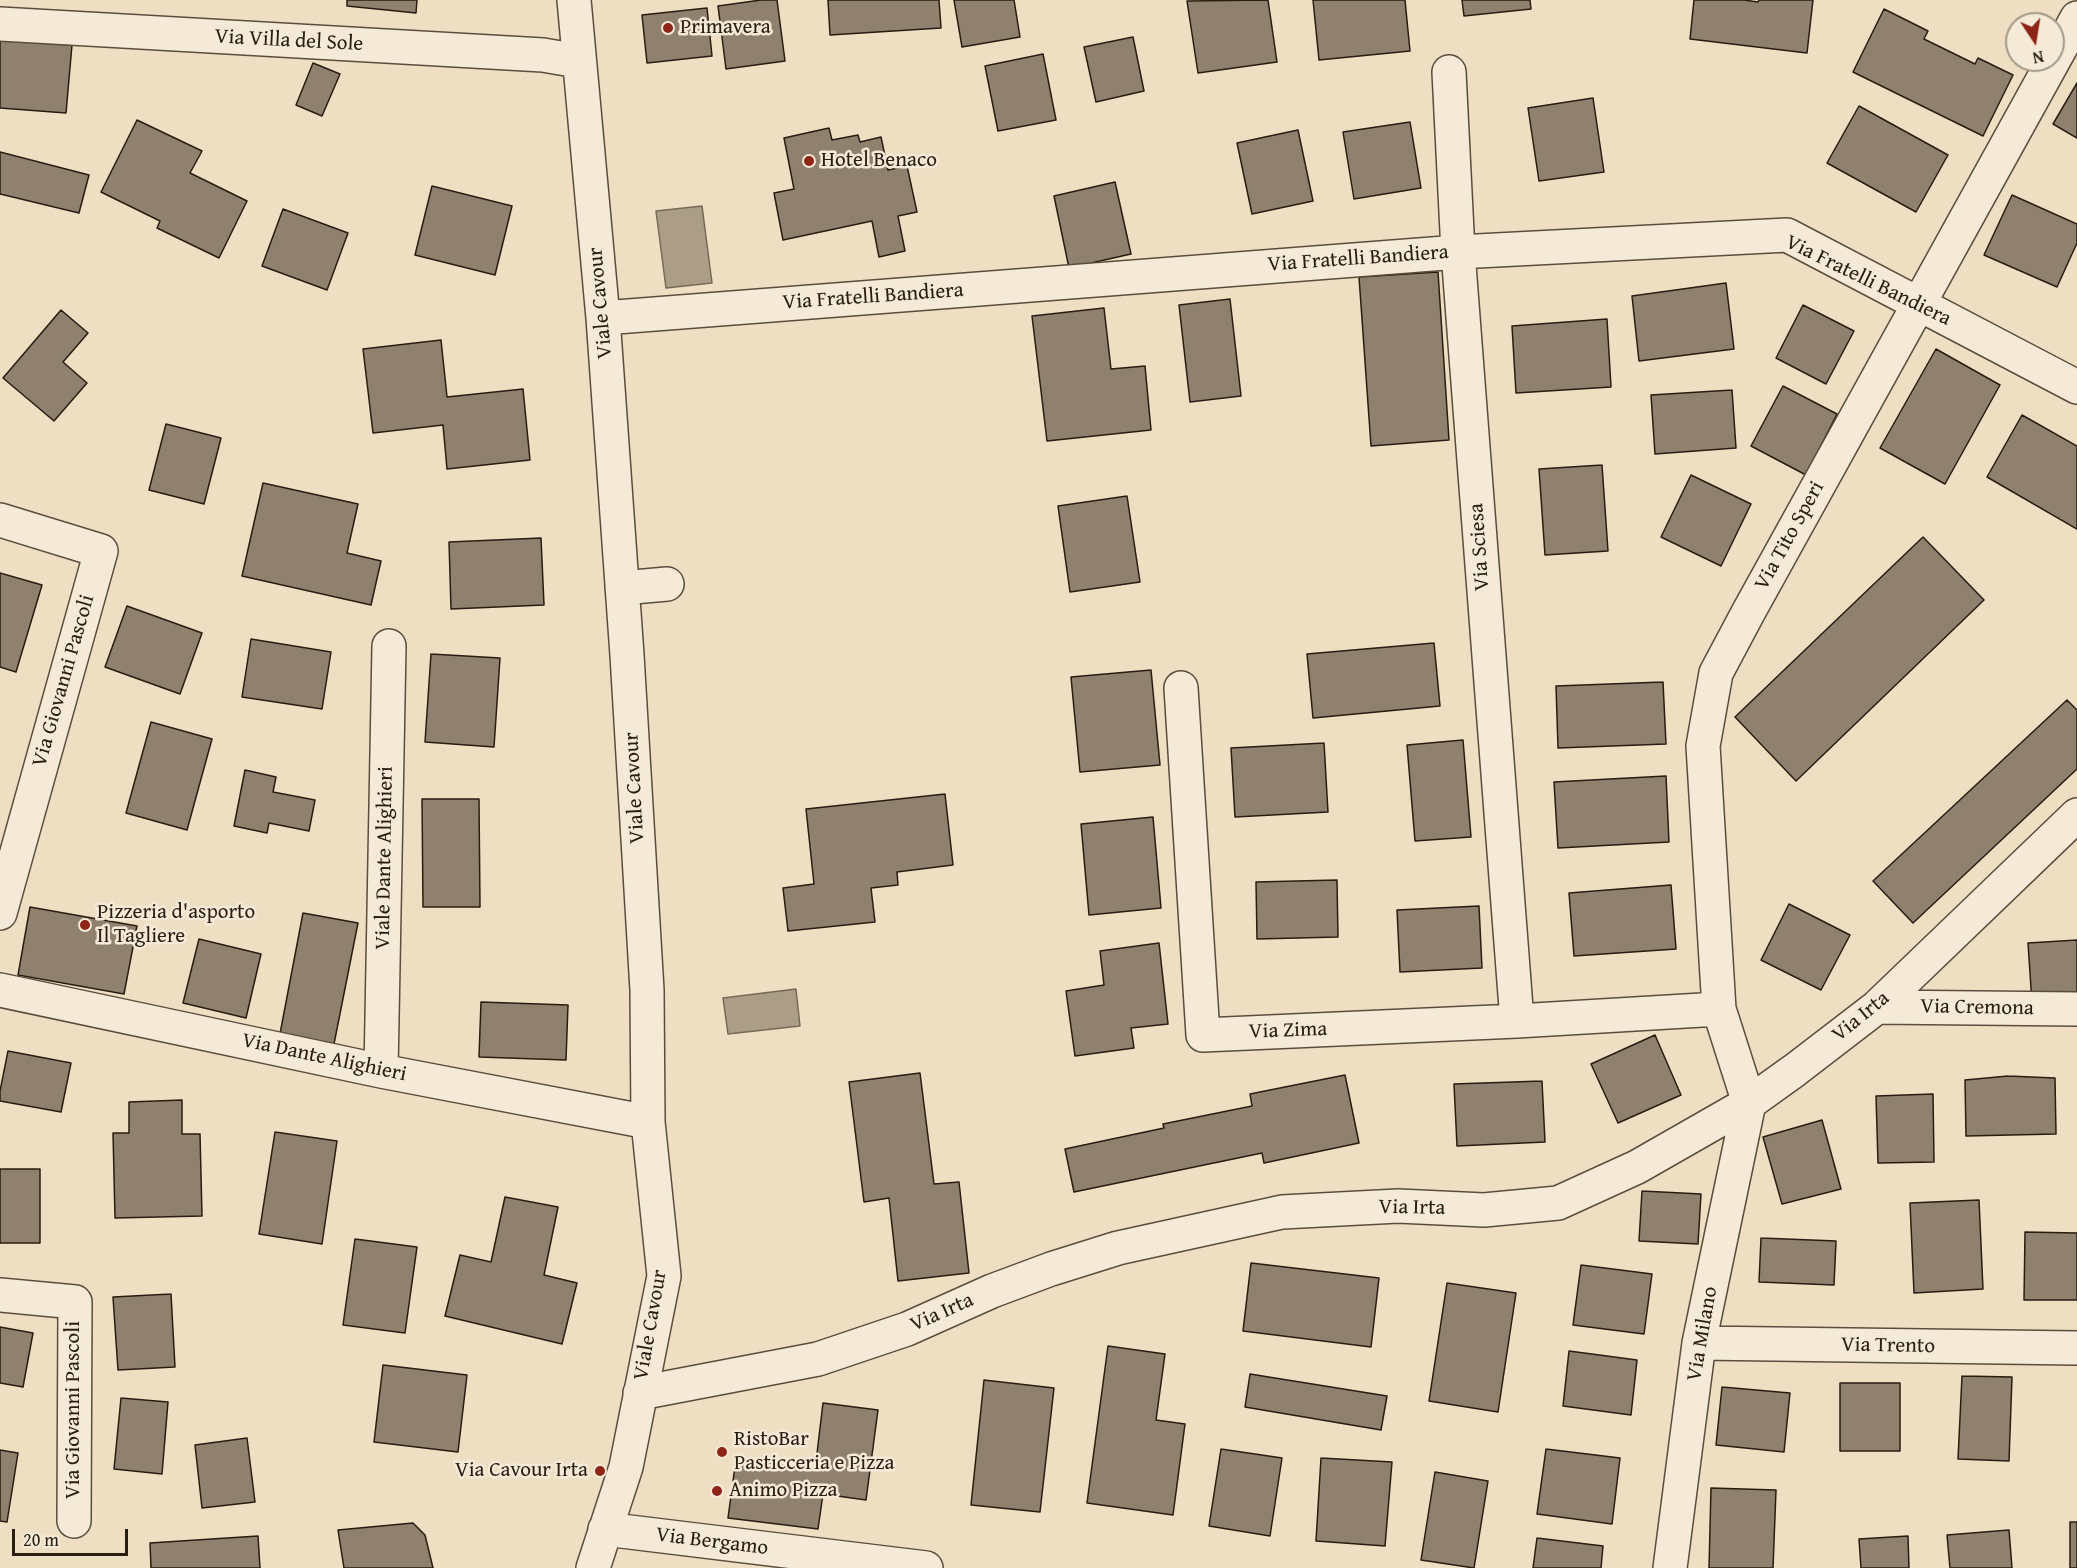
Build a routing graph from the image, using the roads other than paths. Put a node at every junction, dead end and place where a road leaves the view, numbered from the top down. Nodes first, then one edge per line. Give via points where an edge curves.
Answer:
1 (574, 0) edge
2 (2077, 18) edge
3 (0, 24) edge
4 (578, 61) junction
5 (1449, 72) dead end
6 (1458, 252) junction
7 (1919, 305) junction
8 (603, 318) junction
9 (2077, 387) edge
10 (0, 520) edge
11 (667, 584) dead end
12 (622, 588) junction
13 (389, 646) dead end
14 (1181, 688) dead end
15 (2077, 814) edge
16 (0, 914) edge
17 (0, 990) edge
18 (1877, 1007) junction
19 (1719, 1009) junction
20 (2077, 1010) edge
21 (1517, 1021) junction
22 (381, 1071) junction
23 (1749, 1103) junction
24 (648, 1122) junction
25 (0, 1295) edge
26 (1699, 1343) junction
27 (2077, 1348) edge
28 (640, 1393) junction
29 (74, 1521) dead end
30 (605, 1529) junction
31 (593, 1568) edge
32 (927, 1568) edge
33 (1670, 1568) edge

1 - 4 street, Viale Cavour
2 - 7 street, Via Tito Speri
3 - 4 street, Via Villa del Sole via 543,55
4 - 8 street, Viale Cavour
5 - 6 street, Via Sciesa
6 - 7 street, Via Fratelli Bandiera via 1787,235
6 - 8 street, Via Fratelli Bandiera
6 - 21 street, Via Sciesa
7 - 9 street, Via Fratelli Bandiera
7 - 19 street, Via Tito Speri via 1716,673 1703,746
8 - 12 street, Viale Cavour
10 - 16 street, Via Giovanni Pascoli via 101,551
11 - 12 street
12 - 24 street, Viale Cavour via 647,990
13 - 22 street, Viale Dante Alighieri
14 - 21 street, Via Zima via 1203,1035
15 - 18 street, Via Irta
17 - 22 street, Via Dante Alighieri
18 - 20 street, Via Cremona
18 - 23 street, Via Irta
19 - 21 street, Via Zima
19 - 23 street, Via Tito Speri
22 - 24 street, Via Dante Alighieri
23 - 26 street, Via Milano
23 - 28 street, Via Irta via 1637,1167 1558,1203 1484,1210 1398,1206 1282,1212 1118,1248 992,1291 907,1329 818,1359
24 - 28 street, Viale Cavour via 664,1276
25 - 29 street, Via Giovanni Pascoli via 75,1302
26 - 27 street, Via Trento
26 - 33 street, Via Milano
28 - 30 street, Viale Cavour via 626,1467
30 - 31 street, Viale Cavour
30 - 32 street, Via Bergamo

